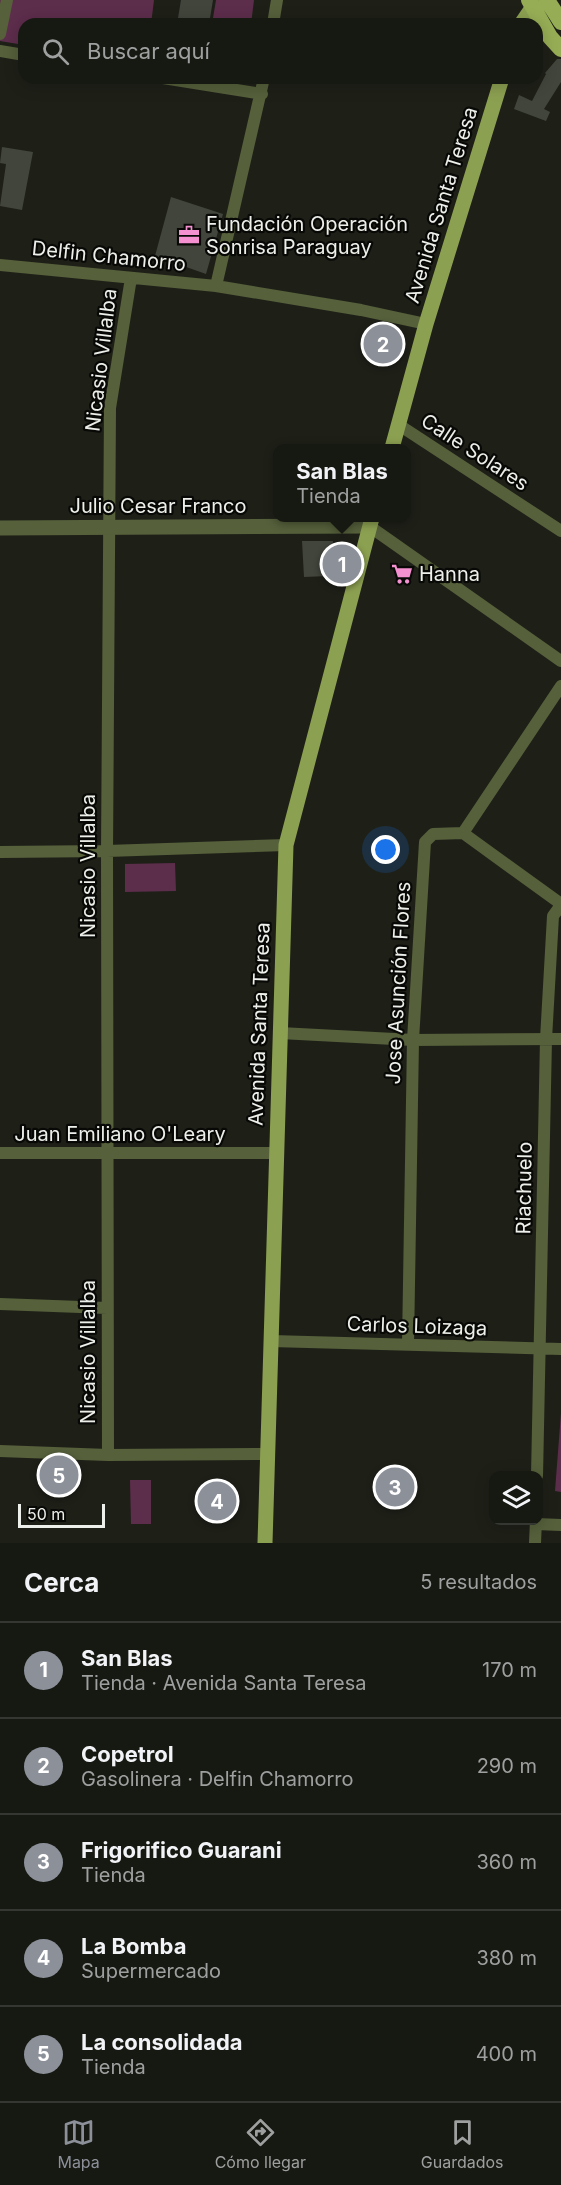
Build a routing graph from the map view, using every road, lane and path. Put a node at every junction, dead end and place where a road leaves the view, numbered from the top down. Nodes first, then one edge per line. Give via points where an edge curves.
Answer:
1 (7, 0) edge
2 (277, 0) edge
3 (539, 2) edge
4 (274, 18) edge
5 (525, 18) edge
6 (561, 22) edge
7 (0, 33) edge
8 (561, 50) edge
9 (0, 51) edge
10 (18, 54) edge
11 (200, 84) edge
12 (263, 84) edge
13 (500, 84) edge
14 (262, 94) junction
15 (0, 265) edge
16 (131, 278) junction
17 (216, 286) junction
18 (426, 324) junction
19 (399, 424) junction
20 (393, 444) edge
21 (370, 522) edge
22 (110, 527) junction
23 (0, 528) edge
24 (561, 531) edge
25 (561, 660) edge
26 (561, 686) edge
27 (463, 833) junction
28 (285, 845) junction
29 (107, 851) junction
30 (0, 852) edge
31 (561, 904) edge
32 (280, 1033) junction
33 (546, 1039) junction
34 (561, 1039) edge
35 (413, 1040) junction
36 (0, 1154) edge
37 (277, 1154) junction
38 (108, 1155) junction
39 (0, 1304) edge
40 (107, 1308) junction
41 (271, 1341) junction
42 (408, 1344) junction
43 (541, 1349) junction
44 (561, 1349) edge
45 (0, 1451) edge
46 (268, 1454) junction
47 (108, 1455) junction
48 (537, 1471) edge
49 (543, 1523) edge
50 (536, 1525) edge
51 (561, 1525) edge
52 (265, 1543) edge
53 (535, 1543) edge

1 - 7 street
2 - 4 street
3 - 5 main road
3 - 6 highway
3 - 8 highway via 550,37
9 - 10 street
11 - 14 street
12 - 14 street
13 - 18 main road, Avenida Santa Teresa
14 - 17 street
15 - 16 street, Delfin Chamorro
16 - 17 street, Delfin Chamorro
16 - 22 street, Nicasio Villalba via 110,408
17 - 18 street, Delfin Chamorro
18 - 19 main road, Avenida Santa Teresa
19 - 20 main road, Avenida Santa Teresa
19 - 24 street, Calle Solares
21 - 22 street, Julio Cesar Franco
21 - 25 street
21 - 28 main road, Avenida Santa Teresa
22 - 23 street, Julio Cesar Franco
22 - 29 street, Nicasio Villalba
26 - 27 street
27 - 31 street
27 - 35 street, Jose Asunción Flores via 433,834 425,842
28 - 29 street
28 - 32 main road, Avenida Santa Teresa
29 - 30 street
29 - 38 street, Nicasio Villalba
31 - 33 street, Riachuelo via 553,916
32 - 35 street
32 - 37 main road, Avenida Santa Teresa
33 - 34 street
33 - 35 street
33 - 43 street, Riachuelo
35 - 42 street, Jose Asunción Flores
36 - 38 street, Juan Emiliano O'Leary
37 - 38 street, Juan Emiliano O'Leary
37 - 41 main road, Avenida Santa Teresa
38 - 40 street, Nicasio Villalba
39 - 40 street
40 - 47 street, Nicasio Villalba
41 - 42 street, Carlos Loizaga
41 - 46 main road, Avenida Santa Teresa
42 - 43 street, Carlos Loizaga
43 - 44 street, Carlos Loizaga
43 - 48 street, Riachuelo
45 - 47 street
46 - 47 street
46 - 52 main road, Avenida Santa Teresa
49 - 51 street
50 - 53 street

